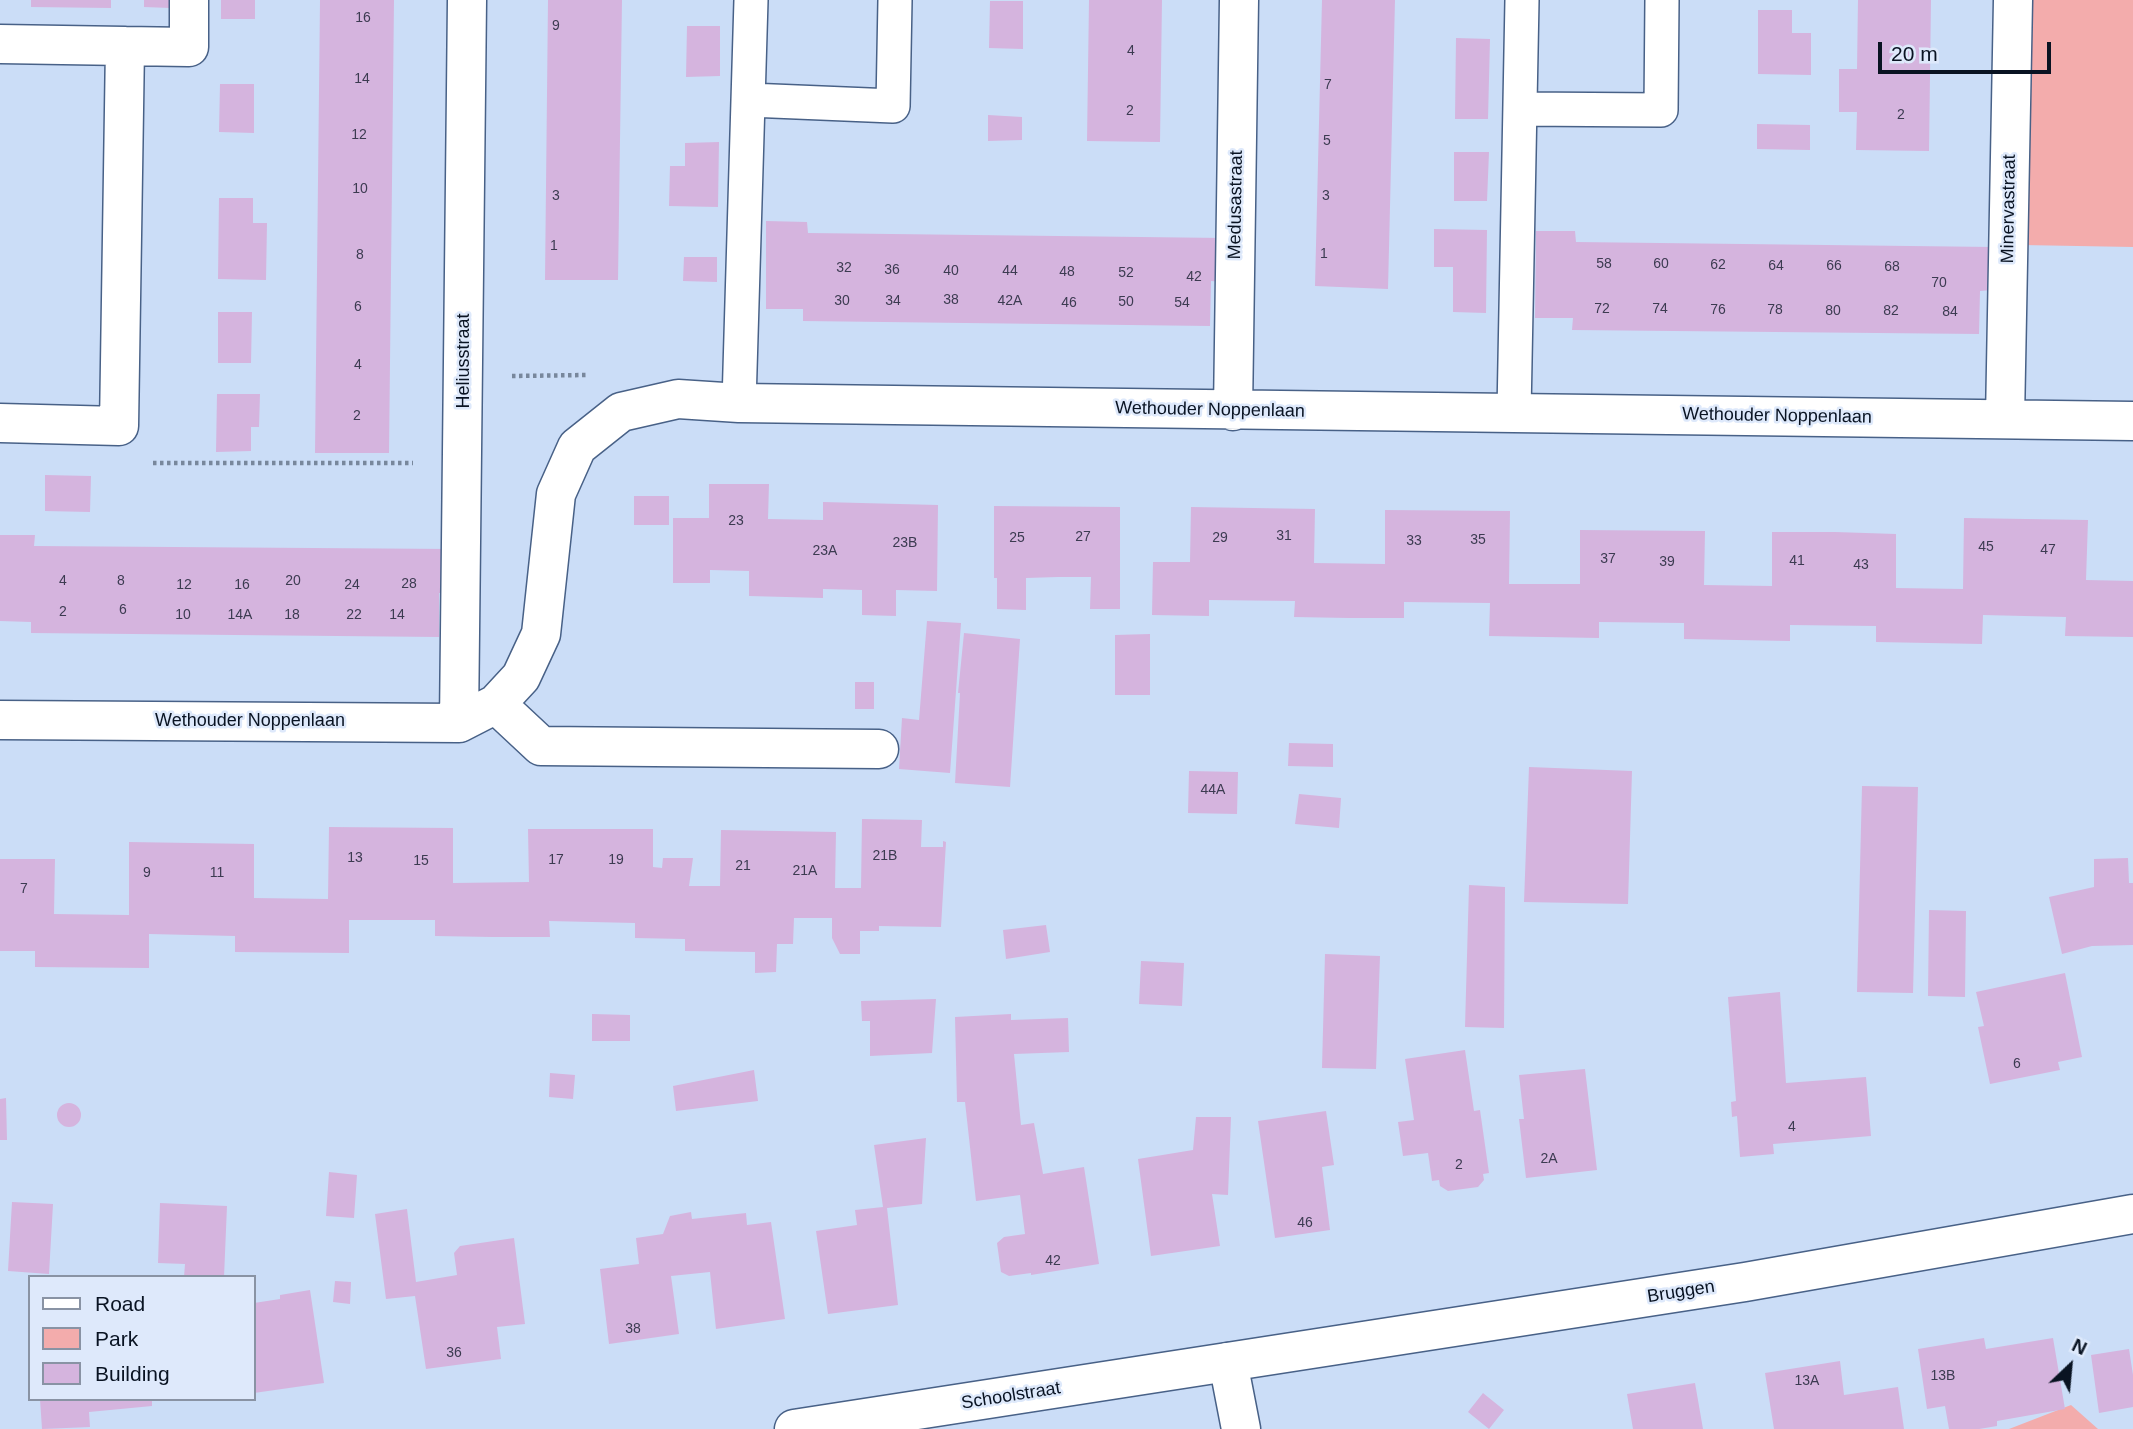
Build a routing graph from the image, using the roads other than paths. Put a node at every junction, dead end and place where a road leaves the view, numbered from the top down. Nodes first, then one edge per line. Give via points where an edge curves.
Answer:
1 (189, 0) edge
2 (467, 0) edge
3 (751, 0) edge
4 (895, 0) edge
5 (1239, 0) edge
6 (1522, 0) edge
7 (1662, 0) edge
8 (2013, 0) edge
9 (0, 44) edge
10 (125, 47) junction
11 (749, 100) junction
12 (1520, 109) junction
13 (738, 403) junction
14 (1233, 411) junction
15 (1514, 412) junction
16 (2005, 419) junction
17 (2133, 421) edge
18 (0, 423) edge
19 (496, 704) junction
20 (0, 720) edge
21 (459, 723) junction
22 (879, 749) dead end
23 (2133, 1214) edge
24 (1228, 1363) junction
25 (794, 1429) edge
26 (1241, 1429) edge

1 - 10 street via 189,47
2 - 21 street, Heliusstraat
3 - 11 lane
4 - 11 lane via 893,106
5 - 14 street, Medusastraat
6 - 12 lane
7 - 12 lane via 1661,110
8 - 16 street, Minervastraat
9 - 10 street
10 - 18 street via 119,426
11 - 13 lane
12 - 15 lane
13 - 14 street, Wethouder Noppenlaan
13 - 19 street, Wethouder Noppenlaan via 678,399 621,412 577,447 556,494 541,634 521,677
14 - 15 street, Wethouder Noppenlaan
15 - 16 street, Wethouder Noppenlaan
16 - 17 street, Wethouder Noppenlaan
19 - 21 street, Wethouder Noppenlaan
19 - 22 street via 541,746
20 - 21 street, Wethouder Noppenlaan
23 - 24 street, Bruggen via 1764,1279
24 - 25 street, Schoolstraat
24 - 26 street

